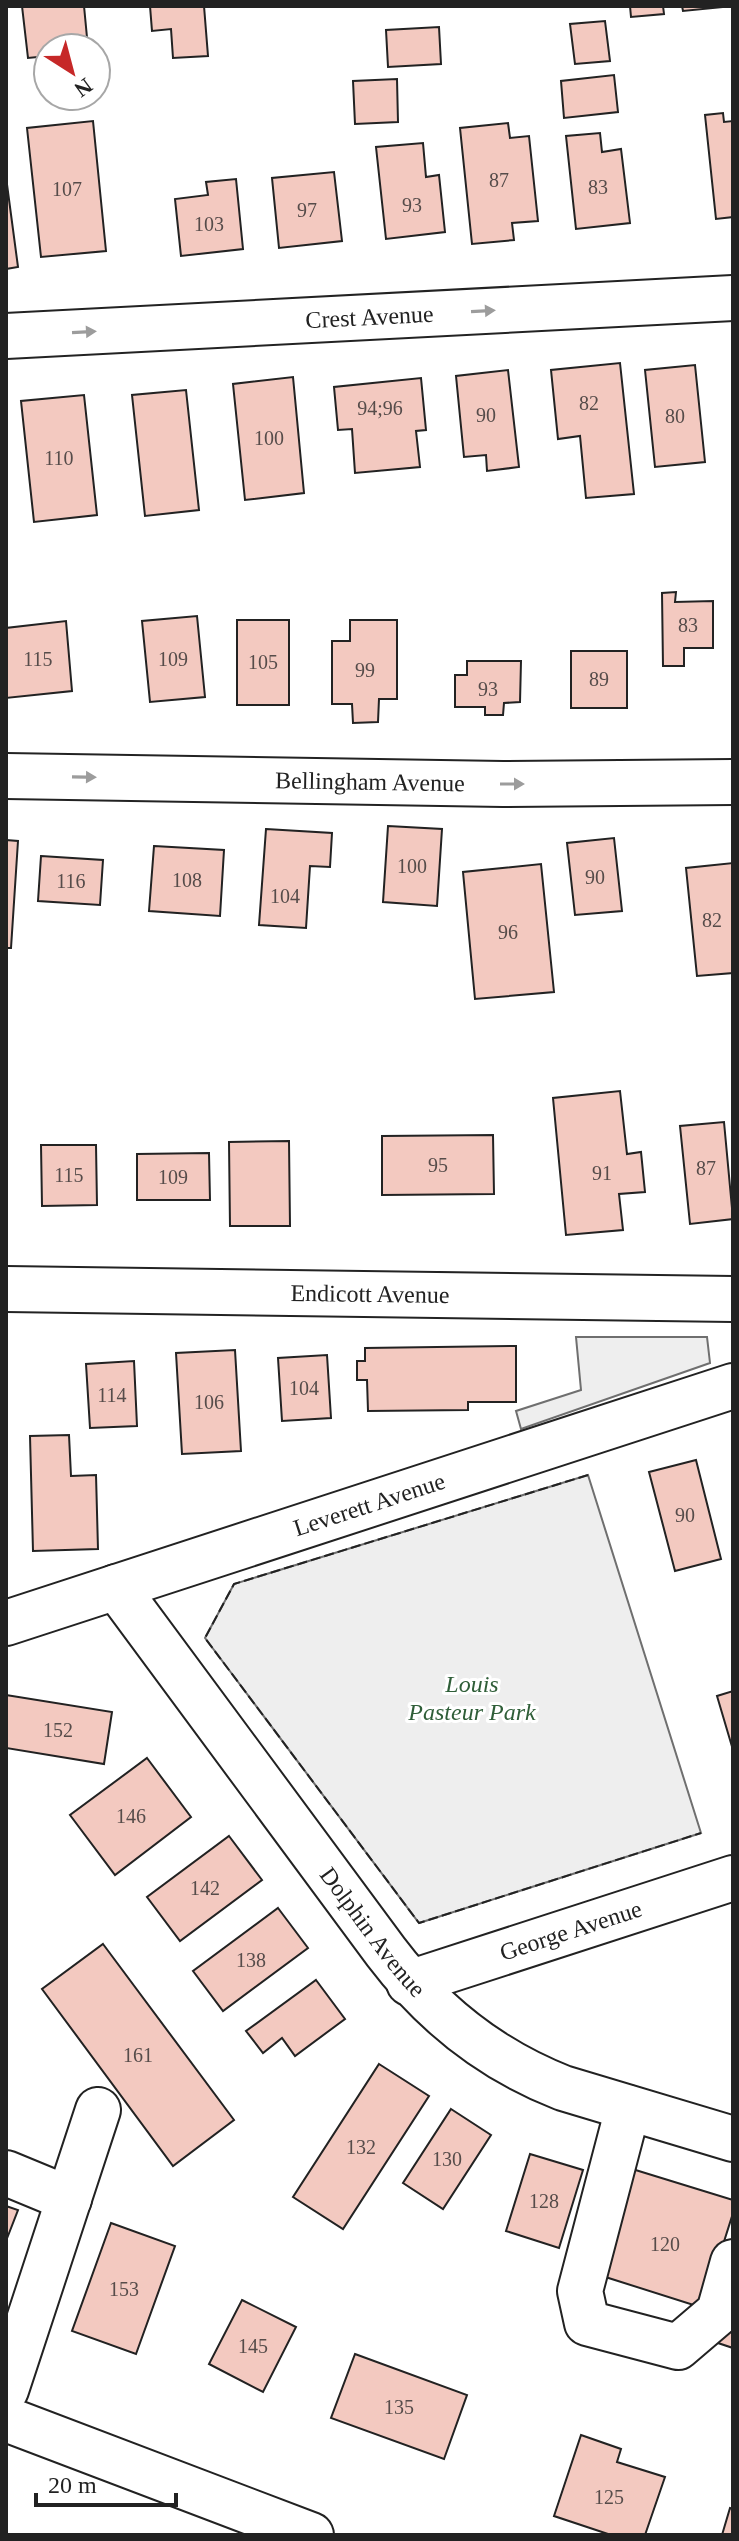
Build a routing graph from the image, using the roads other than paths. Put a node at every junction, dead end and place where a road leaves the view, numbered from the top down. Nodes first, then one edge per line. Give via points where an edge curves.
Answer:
1 (733, 298) edge
2 (6, 336) edge
3 (6, 776) edge
4 (733, 782) edge
5 (6, 1289) edge
6 (733, 1299) edge
7 (733, 1386) edge
8 (116, 1587) junction
9 (6, 1623) edge
10 (733, 1878) edge
11 (409, 1983) junction
12 (628, 2108) junction
13 (98, 2110) dead end
14 (733, 2139) edge
15 (6, 2173) edge
16 (69, 2199) junction
17 (733, 2262) edge
18 (6, 2390) edge
19 (6, 2419) edge
20 (311, 2535) edge

2 -> 1 street, Crest Avenue
3 -> 4 street, Bellingham Avenue
5 - 6 street, Endicott Avenue
7 - 8 street, Leverett Avenue
8 - 9 street, Leverett Avenue
8 - 11 street, Dolphin Avenue
10 - 11 street, George Avenue
11 - 12 street, Dolphin Avenue via 452,2024 519,2069
12 - 14 street, Dolphin Avenue
12 - 17 street via 580,2291 587,2323 678,2347 719,2312
13 - 16 street
15 - 16 street
16 - 18 street
19 - 20 street

